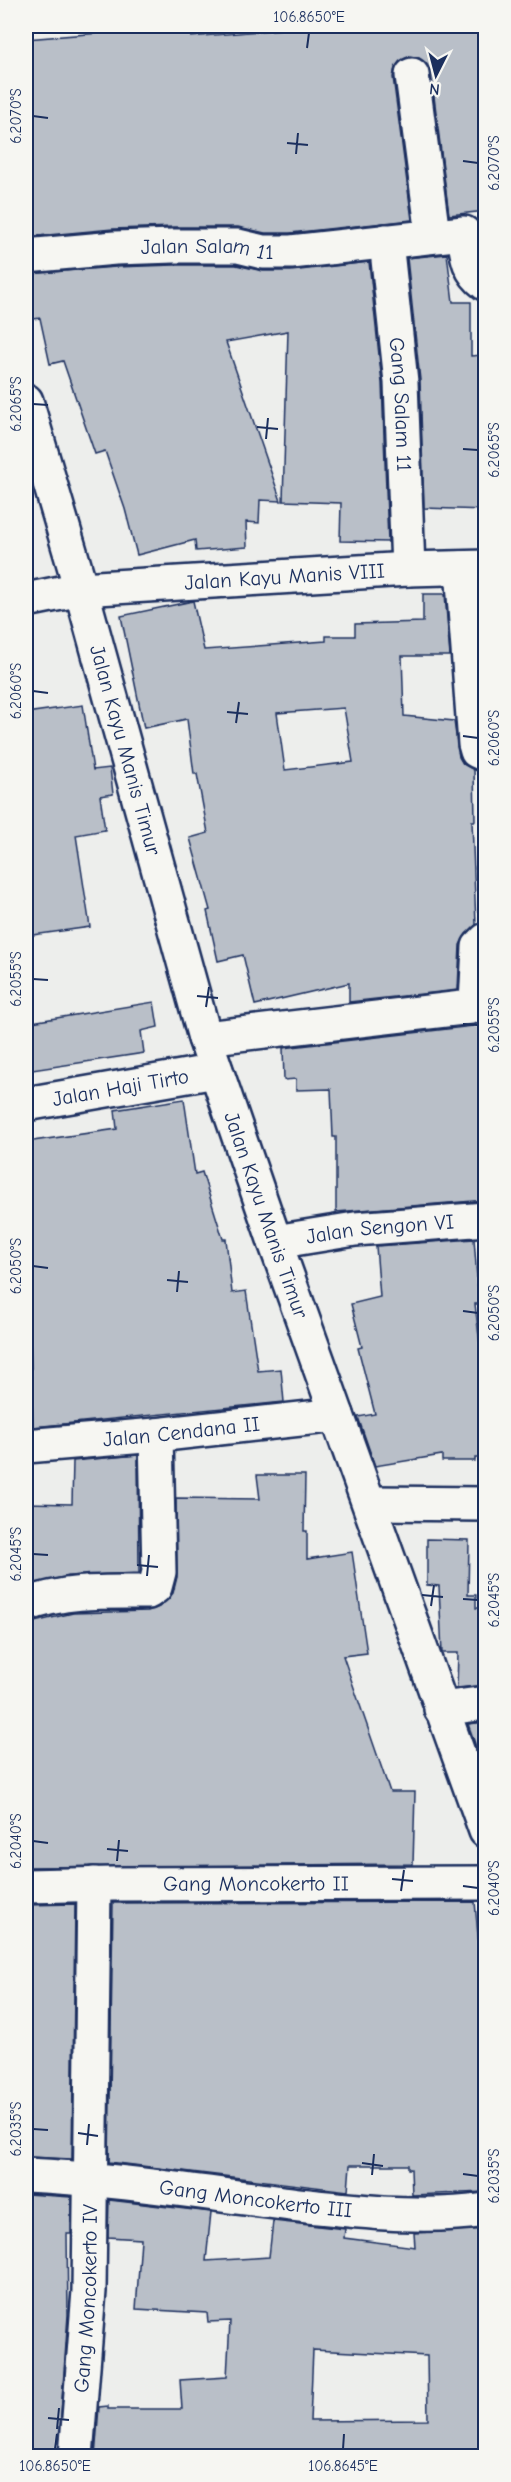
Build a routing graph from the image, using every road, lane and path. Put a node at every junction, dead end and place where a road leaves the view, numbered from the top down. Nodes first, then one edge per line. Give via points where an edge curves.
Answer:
1 (412, 75) dead end
2 (433, 235) junction
3 (386, 241) junction
4 (26, 256) edge
5 (486, 284) edge
6 (26, 400) edge
7 (474, 567) edge
8 (408, 569) junction
9 (81, 589) junction
10 (26, 600) edge
11 (486, 755) edge
12 (486, 940) edge
13 (205, 1038) junction
14 (216, 1071) junction
15 (26, 1104) edge
16 (486, 1220) edge
17 (289, 1240) junction
18 (338, 1415) junction
19 (156, 1436) junction
20 (26, 1446) edge
21 (370, 1503) junction
22 (486, 1504) edge
23 (26, 1605) edge
24 (486, 1703) edge
25 (441, 1709) junction
26 (486, 1831) edge
27 (486, 1883) edge
28 (94, 1884) junction
29 (26, 1886) edge
30 (26, 2175) edge
31 (90, 2178) junction
32 (486, 2210) edge
33 (76, 2457) edge

1 - 2 street
2 - 3 street, Jalan Salam 11
2 - 5 street, Jalan Salam 11 via 464,233 468,264
3 - 4 street, Jalan Salam 11 via 291,252 263,252 238,246 174,246
3 - 8 street, Gang Salam 11 via 401,382
6 - 9 street, Jalan Kayu Manis Timur
7 - 8 street, Jalan Kayu Manis VIII
7 - 11 street via 475,744 477,751
8 - 9 street, Jalan Kayu Manis VIII
9 - 10 street, Jalan Kayu Manis VIII
9 - 13 street, Jalan Kayu Manis Timur
12 - 13 street via 479,947 476,1003 471,1007
13 - 14 street, Jalan Kayu Manis Timur
14 - 15 street, Jalan Haji Tirto
14 - 17 street, Jalan Kayu Manis Timur
16 - 17 street, Jalan Sengon VI via 355,1229
17 - 18 street, Jalan Kayu Manis Timur
18 - 19 street, Jalan Cendana II
18 - 21 street, Jalan Kayu Manis Timur
19 - 20 street, Jalan Cendana II
19 - 23 street via 159,1572 155,1587 148,1592 87,1592
21 - 22 street
21 - 25 street, Jalan Kayu Manis Timur
24 - 25 street
25 - 26 street, Jalan Kayu Manis Timur
27 - 28 street, Gang Moncokerto II
28 - 29 street, Gang Moncokerto II
28 - 31 street, Gang Moncokerto IV
30 - 31 street, Gang Moncokerto III
31 - 32 street, Gang Moncokerto III via 375,2213 451,2215
31 - 33 street, Gang Moncokerto IV via 89,2291

